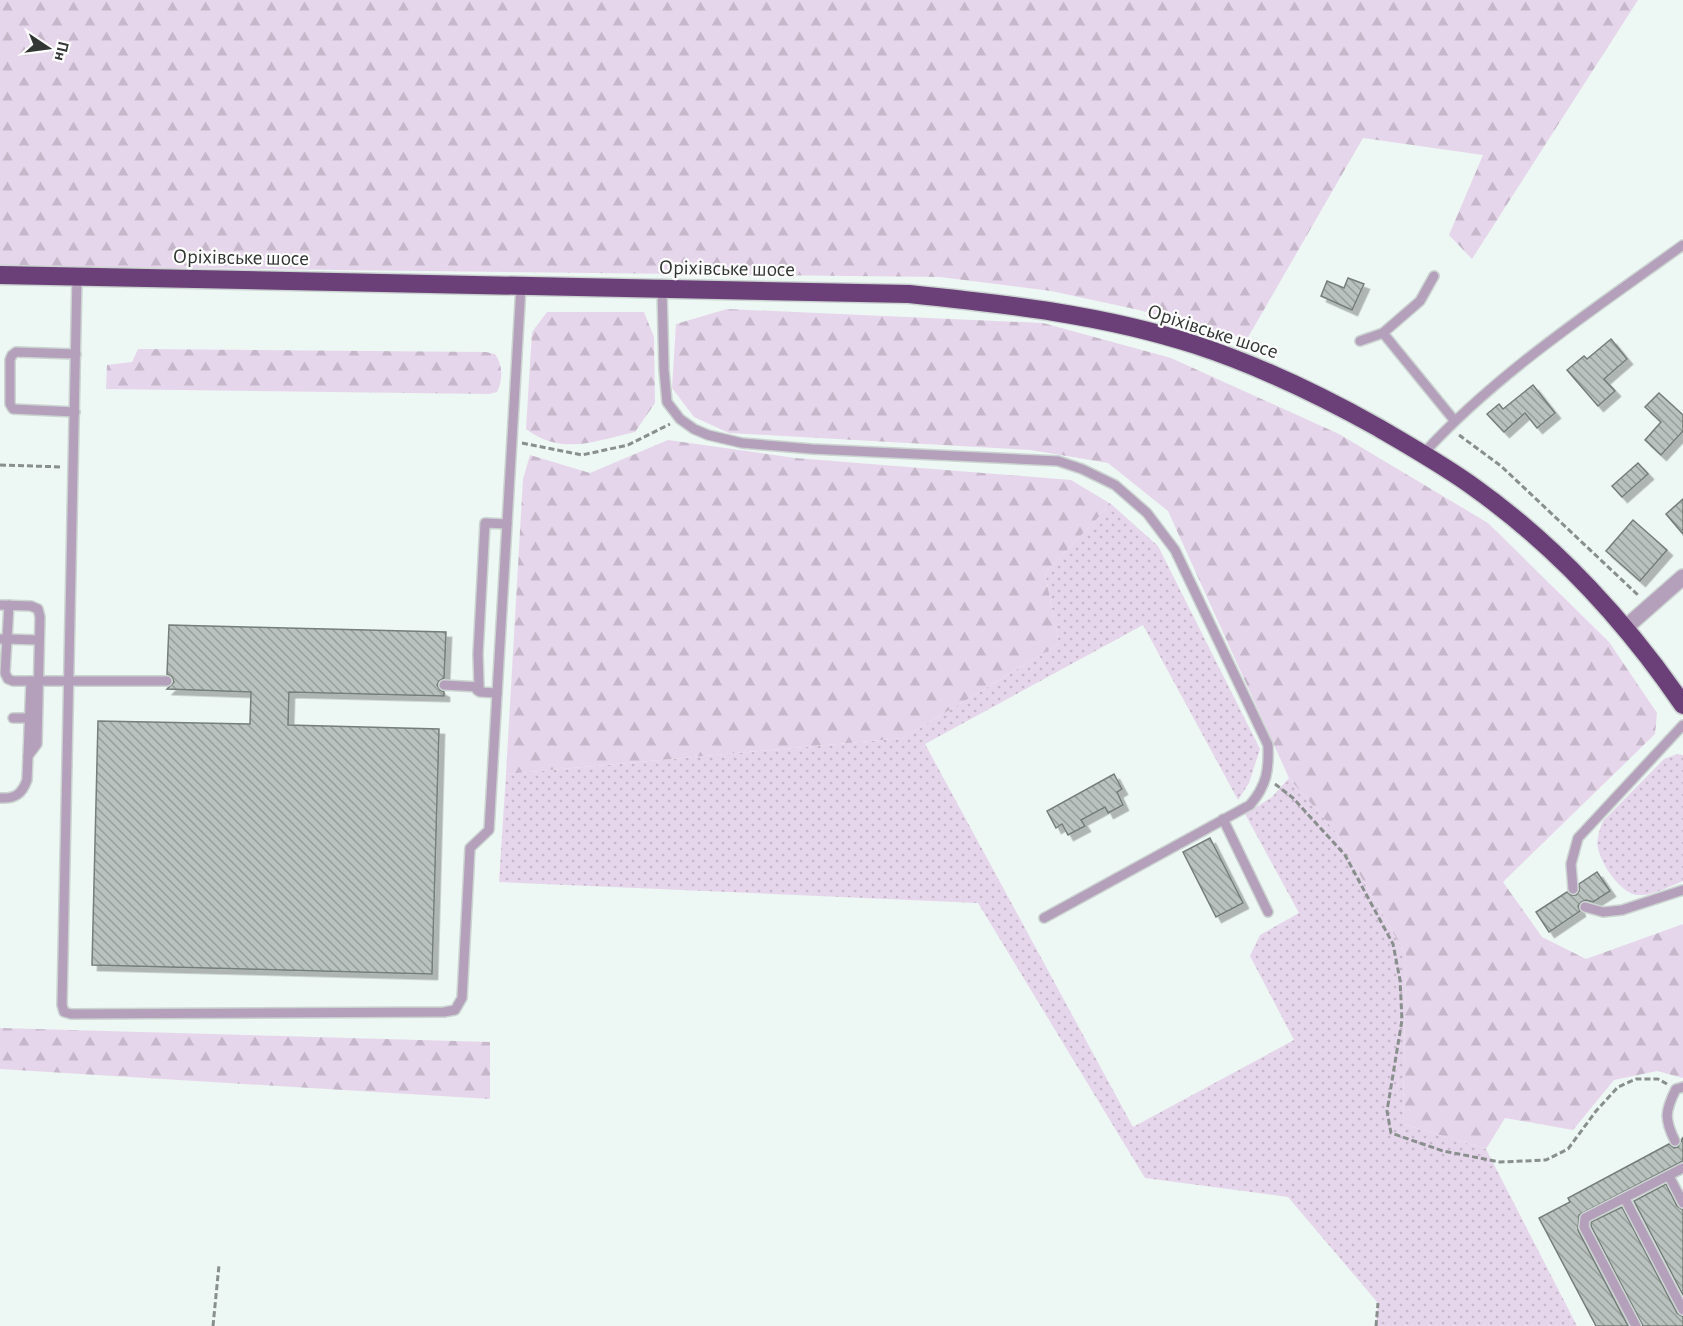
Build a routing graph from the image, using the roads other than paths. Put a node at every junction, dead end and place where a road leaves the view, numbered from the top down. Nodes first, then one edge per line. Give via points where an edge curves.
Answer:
1 (1683, 245) edge
2 (0, 275) edge
3 (77, 276) junction
4 (1434, 276) dead end
5 (521, 286) junction
6 (662, 289) junction
7 (1383, 333) junction
8 (1360, 341) dead end
9 (76, 354) junction
10 (75, 412) junction
11 (1451, 423) junction
12 (1423, 454) junction
13 (507, 524) junction
14 (1683, 577) edge
15 (4, 605) edge
16 (1625, 628) junction
17 (3, 639) edge
18 (39, 640) junction
19 (4, 679) edge
20 (70, 680) junction
21 (167, 681) dead end
22 (36, 682) junction
23 (444, 685) dead end
24 (478, 687) junction
25 (497, 693) junction
26 (1683, 705) edge
27 (13, 718) dead end
28 (29, 718) junction
29 (1683, 725) edge
30 (27, 756) junction
31 (0, 798) edge
32 (1223, 819) junction
33 (1573, 889) dead end
34 (1683, 890) edge
35 (1585, 907) dead end
36 (1268, 912) dead end
37 (1044, 918) dead end
38 (1680, 1088) edge
39 (1675, 1141) dead end
40 (1683, 1168) edge
41 (1669, 1176) junction
42 (1625, 1199) junction
43 (1683, 1203) edge
44 (1683, 1310) edge
45 (1636, 1326) edge

1 - 11 lane via 1518,365
2 - 3 highway, Оріхівське шосе
3 - 5 highway, Оріхівське шосе
3 - 9 lane
4 - 7 lane via 1420,301
5 - 6 highway, Оріхівське шосе
5 - 13 lane
6 - 12 highway, Оріхівське шосе via 909,294 1003,304 1128,327 1194,344 1258,367
6 - 32 lane via 667,402 694,429 742,443 1058,461 1115,485 1147,513 1175,550 1268,745 1269,769 1260,793 1250,805
7 - 8 lane
7 - 11 lane
9 - 10 lane
9 - 10 lane via 16,352 10,360 13,409
10 - 20 lane
11 - 12 lane
12 - 16 highway, Оріхівське шосе via 1476,488 1520,523
13 - 24 lane via 485,523
13 - 25 lane
14 - 16 street
15 - 17 lane
15 - 18 lane via 38,609
16 - 26 highway, Оріхівське шосе
17 - 18 lane
17 - 19 lane
18 - 22 lane
19 - 22 lane
20 - 21 lane
20 - 22 lane
20 - 25 lane via 62,1005 64,1012 71,1014 455,1010 462,998 470,848 489,830
22 - 28 lane
22 - 30 lane via 37,744
23 - 24 lane
24 - 25 lane via 480,692
27 - 28 lane
28 - 30 lane
29 - 33 lane via 1578,838 1571,864
30 - 31 lane via 23,791 15,797
32 - 36 lane
32 - 37 lane
34 - 35 lane via 1622,910 1603,912
38 - 39 lane via 1667,1106 1666,1125
40 - 41 lane
41 - 42 lane
41 - 43 lane
42 - 44 lane
42 - 45 lane via 1583,1222

